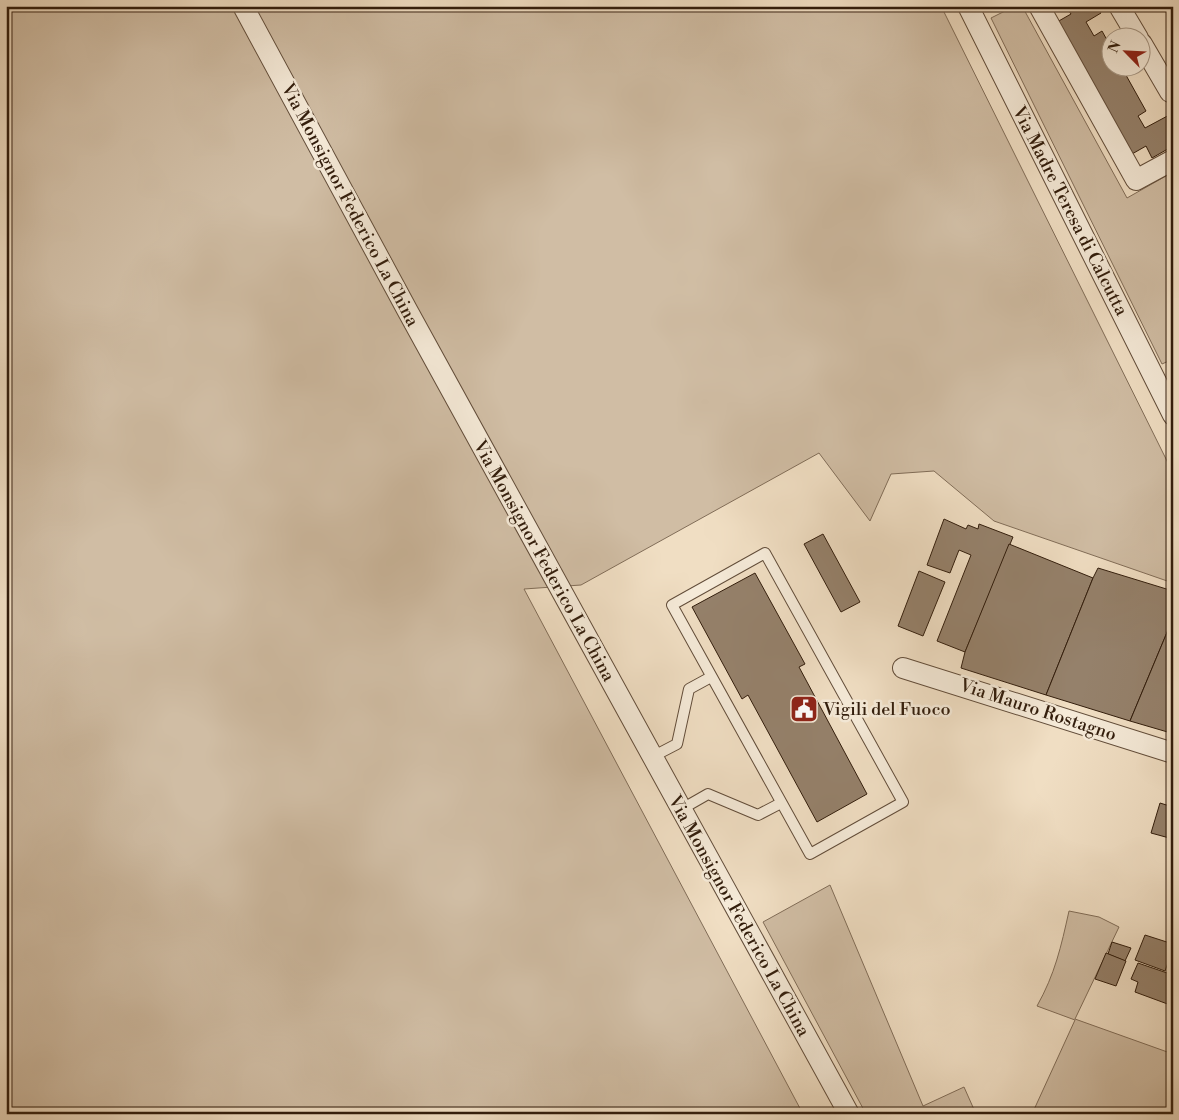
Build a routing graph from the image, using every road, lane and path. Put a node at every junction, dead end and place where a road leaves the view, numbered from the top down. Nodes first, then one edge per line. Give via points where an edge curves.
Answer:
1 (243, 6) edge
2 (968, 6) edge
3 (1039, 6) edge
4 (1119, 6) edge
5 (1132, 28) edge
6 (1152, 61) edge
7 (1173, 91) edge
8 (1173, 160) edge
9 (1173, 415) edge
10 (903, 668) dead end
11 (711, 676) junction
12 (1173, 753) edge
13 (652, 757) junction
14 (781, 803) junction
15 (680, 810) junction
16 (849, 1114) edge

1 - 13 street, Via Monsignor Federico La China
2 - 9 street, Via Madre Teresa di Calcutta
3 - 8 street via 1136,180
4 - 5 street
6 - 7 street via 1170,92
10 - 12 street, Via Mauro Rostagno
11 - 13 lane via 689,689 677,744
11 - 14 lane
11 - 14 lane via 672,605 765,553 903,802 810,854
13 - 15 street, Via Monsignor Federico La China
14 - 15 lane via 758,815 708,794
15 - 16 street, Via Monsignor Federico La China

